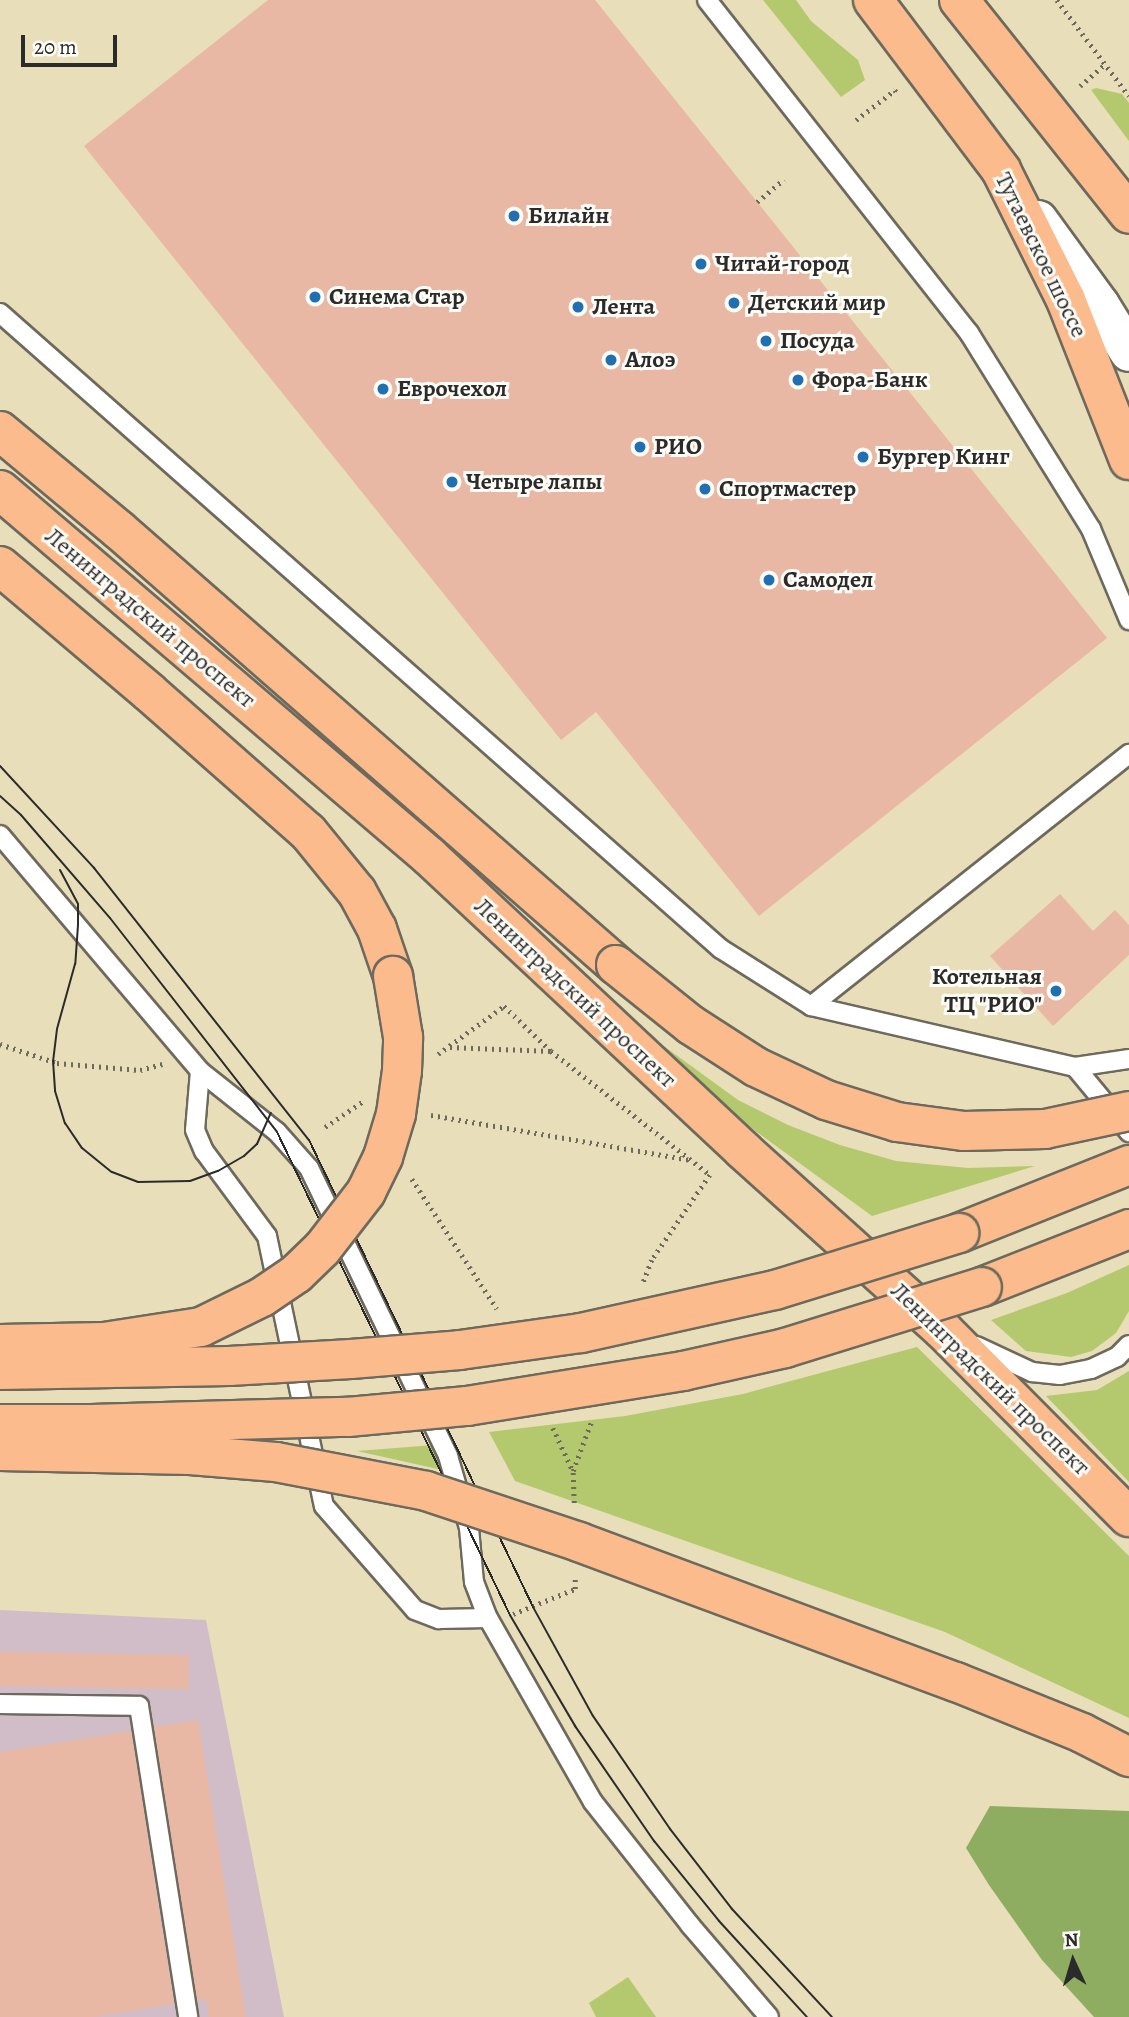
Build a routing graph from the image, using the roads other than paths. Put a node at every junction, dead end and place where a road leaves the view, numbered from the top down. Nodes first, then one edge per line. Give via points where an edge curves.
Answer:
1 (707, 0) edge
2 (873, 0) edge
3 (959, 0) edge
4 (1001, 170) junction
5 (1129, 214) edge
6 (0, 313) edge
7 (1129, 352) edge
8 (0, 431) edge
9 (1129, 460) edge
10 (0, 490) edge
11 (0, 566) edge
12 (1129, 620) edge
13 (1129, 754) edge
14 (0, 835) edge
15 (811, 1006) junction
16 (1129, 1059) edge
17 (195, 1064) junction
18 (1075, 1067) junction
19 (1129, 1111) edge
20 (1129, 1132) edge
21 (1129, 1166) edge
22 (1129, 1229) edge
23 (942, 1329) junction
24 (0, 1344) edge
25 (1129, 1345) edge
26 (0, 1370) edge
27 (0, 1424) edge
28 (0, 1451) edge
29 (1129, 1517) edge
30 (488, 1618) junction
31 (0, 1704) edge
32 (1129, 1757) edge
33 (188, 2017) edge
34 (769, 2017) edge

1 - 12 lane via 969,333 1091,529
2 - 4 main road, Тутаевское шоссе
3 - 5 main road
4 - 7 street
4 - 9 main road, Тутаевское шоссе via 1066,300
6 - 15 lane via 721,948
8 - 19 main road, Ленинградский проспект, bridge via 616,965 691,1025 756,1067 826,1100 897,1122 964,1132 1045,1129
10 - 23 main road, Ленинградский проспект via 430,858
11 - 24 main road, bridge via 308,832 357,892 377,929 393,976 403,1037 396,1114 383,1157 366,1192 322,1249 296,1274 262,1297 201,1327 104,1342
13 - 15 lane
14 - 17 lane
15 - 18 lane
16 - 18 lane
17 - 30 lane via 277,1132 309,1168 448,1456 469,1528 474,1582
17 - 30 lane via 195,1130 204,1151 267,1236 324,1506 415,1610 439,1619
18 - 20 lane
21 - 26 main road, bridge via 984,1224 862,1265 581,1333 460,1350 311,1361
22 - 27 main road, bridge via 982,1287 885,1319 683,1371 467,1406 348,1417
23 - 25 lane via 1032,1372 1059,1375 1091,1369 1117,1357
23 - 29 main road, Ленинградский проспект
28 - 32 main road, bridge via 190,1455 276,1462 426,1491 579,1542 956,1682
30 - 34 lane via 593,1802
31 - 33 lane via 139,1706

